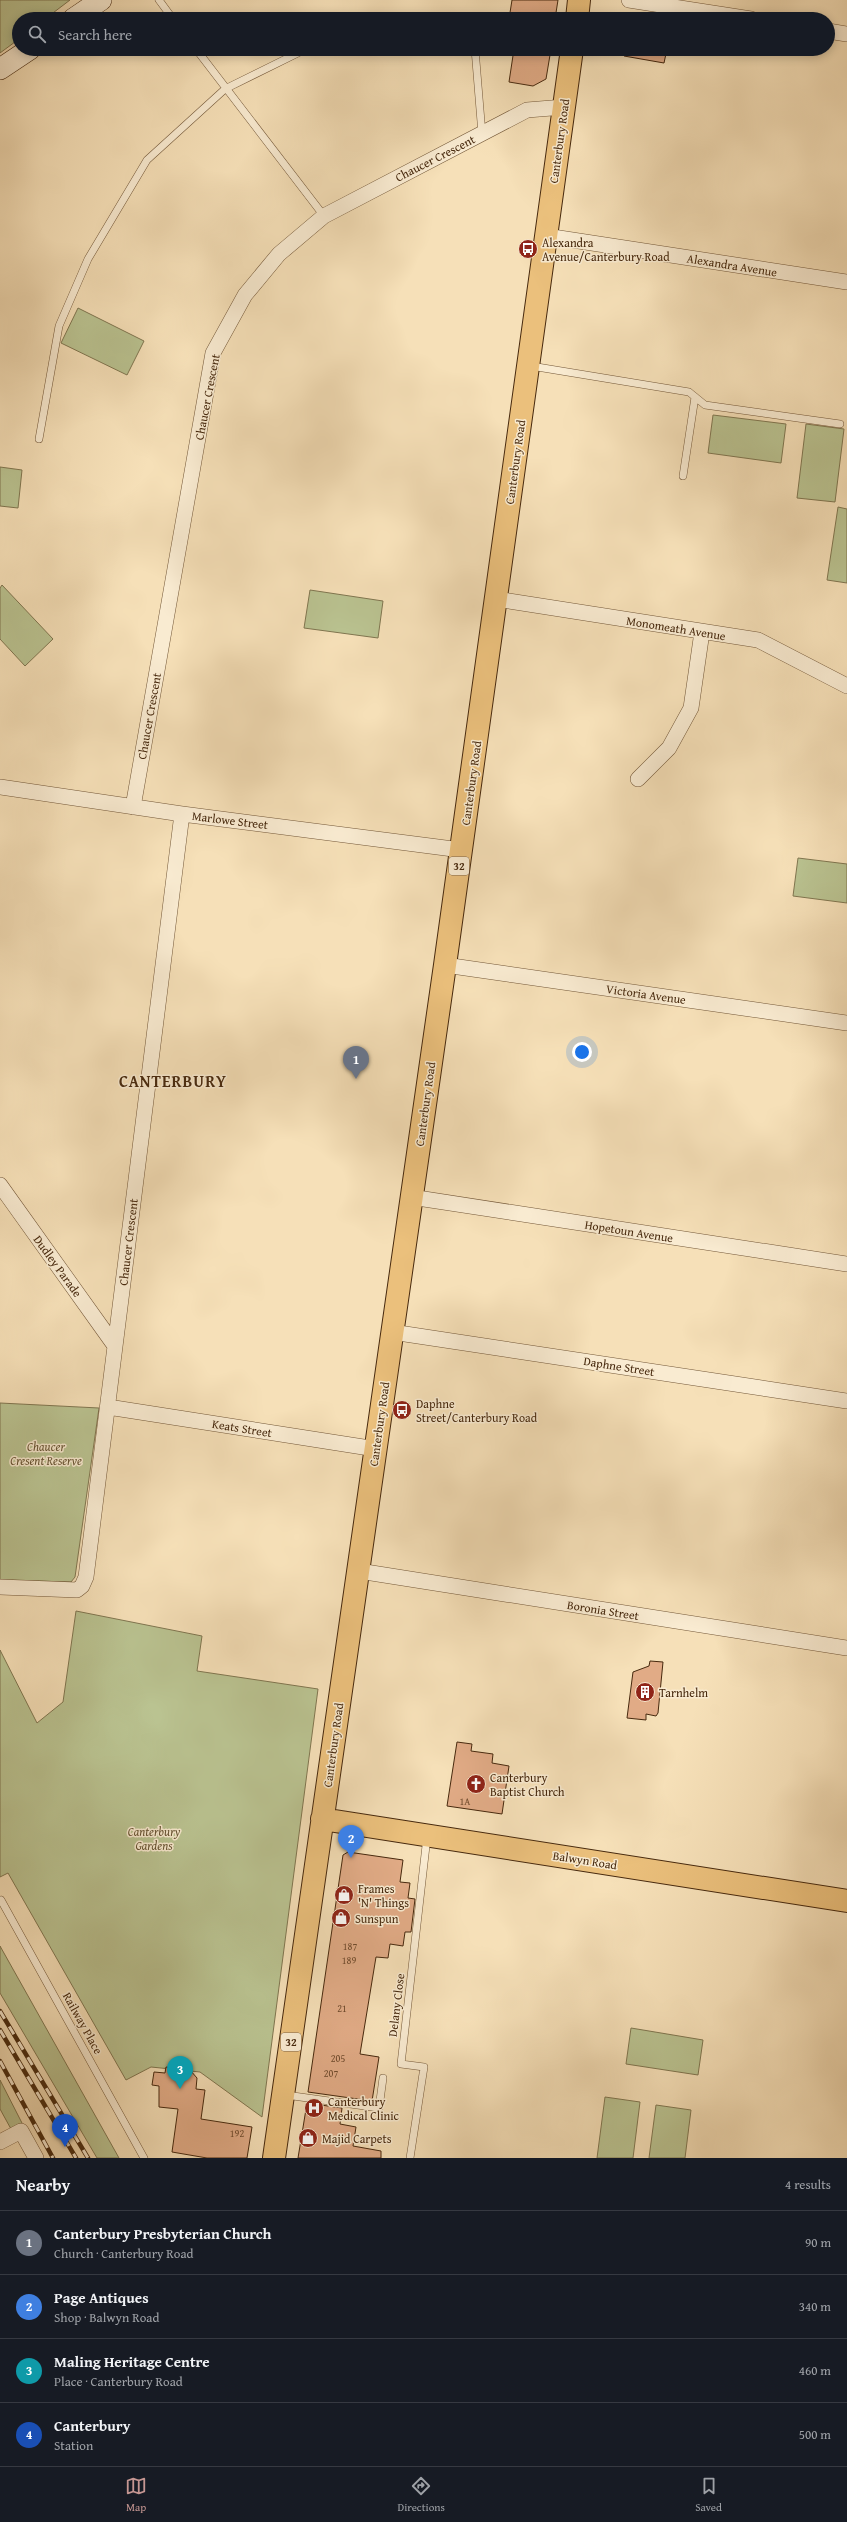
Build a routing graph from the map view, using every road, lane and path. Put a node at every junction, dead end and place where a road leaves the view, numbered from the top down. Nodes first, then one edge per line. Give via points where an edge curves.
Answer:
1 (100, 0) edge
2 (160, 0) edge
3 (580, 0) edge
4 (629, 0) edge
5 (697, 5) edge
6 (83, 12) edge
7 (169, 12) edge
8 (578, 12) edge
9 (724, 12) edge
10 (835, 32) edge
11 (847, 34) edge
12 (20, 56) edge
13 (201, 56) edge
14 (292, 56) edge
15 (476, 56) edge
16 (571, 56) edge
17 (0, 70) edge
18 (225, 89) junction
19 (564, 107) junction
20 (482, 134) junction
21 (324, 216) junction
22 (546, 236) junction
23 (847, 282) edge
24 (528, 366) junction
25 (695, 397) junction
26 (840, 424) dead end
27 (39, 440) dead end
28 (683, 476) dead end
29 (496, 599) junction
30 (702, 632) junction
31 (847, 686) edge
32 (638, 779) dead end
33 (0, 787) edge
34 (133, 807) junction
35 (182, 814) junction
36 (461, 850) junction
37 (445, 965) junction
38 (847, 1023) edge
39 (0, 1185) edge
40 (411, 1197) junction
41 (847, 1264) edge
42 (392, 1332) junction
43 (115, 1346) junction
44 (847, 1401) edge
45 (108, 1407) junction
46 (376, 1449) junction
47 (359, 1572) junction
48 (0, 1587) edge
49 (847, 1648) edge
50 (322, 1819) junction
51 (427, 1835) junction
52 (1, 1900) dead end
53 (847, 1900) edge
54 (383, 2078) dead end
55 (284, 2095) junction
56 (0, 2142) edge
57 (36, 2158) edge
58 (144, 2158) edge
59 (274, 2158) edge
60 (410, 2158) edge

1 - 6 street
2 - 7 lane
3 - 8 main road
4 - 5 street
5 - 9 street
10 - 11 street
12 - 17 street
13 - 18 lane
14 - 18 lane
15 - 20 lane
16 - 19 main road, Canterbury Road / 32
18 - 21 lane
18 - 27 lane via 147,160 88,259 59,326
19 - 20 street, Chaucer Crescent via 527,110
19 - 22 main road, Canterbury Road / 32
20 - 21 street, Chaucer Crescent
21 - 34 street, Chaucer Crescent via 279,254 245,295 213,353
22 - 23 street, Alexandra Avenue
22 - 24 main road, Canterbury Road / 32
24 - 25 lane via 689,392
24 - 29 main road, Canterbury Road / 32
25 - 26 lane via 705,405
25 - 28 lane
29 - 30 street, Monomeath Avenue
29 - 36 main road, Canterbury Road / 32
30 - 31 street, Monomeath Avenue via 758,640
30 - 32 street via 691,708 669,748
33 - 34 street, Marlowe Street
34 - 35 street, Marlowe Street
35 - 36 street, Marlowe Street
35 - 43 street, Chaucer Crescent
36 - 37 main road, Canterbury Road / 32
37 - 38 street, Victoria Avenue
37 - 40 main road, Canterbury Road / 32
39 - 43 street, Dudley Parade
40 - 41 street, Hopetoun Avenue
40 - 42 main road, Canterbury Road / 32
42 - 44 street, Daphne Street
42 - 46 main road, Canterbury Road / 32
43 - 45 street, Chaucer Crescent
45 - 46 street, Keats Street
45 - 48 street, Chaucer Crescent via 86,1577 82,1586 77,1590
46 - 47 main road, Canterbury Road / 32
47 - 49 street, Boronia Street
47 - 50 main road, Canterbury Road / 32
50 - 51 main road, Balwyn Road
50 - 55 main road, Canterbury Road / 32
51 - 53 main road, Balwyn Road
51 - 60 lane, Delany Close via 401,2064 424,2067
52 - 58 lane, Railway Place
54 - 55 lane via 379,2108
55 - 59 main road, Canterbury Road / 32
56 - 57 street via 21,2131

